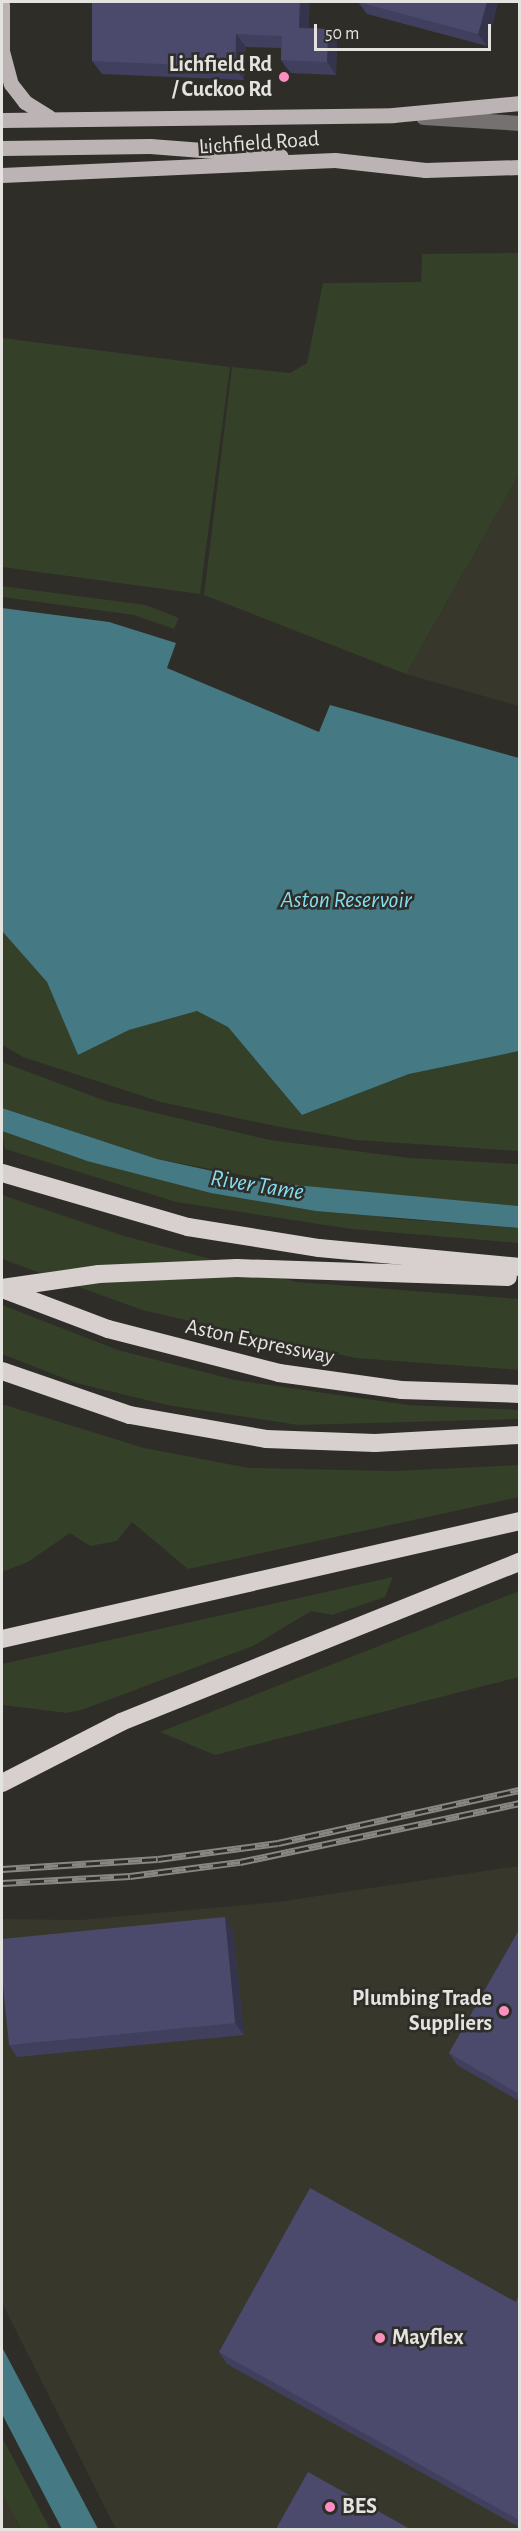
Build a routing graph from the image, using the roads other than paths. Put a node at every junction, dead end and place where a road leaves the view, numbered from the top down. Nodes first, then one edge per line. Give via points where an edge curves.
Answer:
1 (2, 5) edge
2 (519, 103) edge
3 (393, 115) junction
4 (52, 119) junction
5 (2, 120) edge
6 (519, 123) edge
7 (2, 148) edge
8 (335, 160) junction
9 (519, 167) edge
10 (2, 175) edge
11 (2, 1173) edge
12 (519, 1267) edge
13 (519, 1277) edge
14 (2, 1288) edge
15 (2, 1371) edge
16 (519, 1394) edge
17 (519, 1435) edge
18 (519, 1521) edge
19 (519, 1562) edge
20 (2, 1639) edge
21 (2, 1783) edge

1 - 4 main road via 2,51 11,84 25,102
2 - 3 main road, Lichfield Road
3 - 4 main road, Lichfield Road
3 - 6 street
4 - 5 main road, Lichfield Road
7 - 8 main road via 150,146
8 - 9 main road, Lichfield Road via 425,170
8 - 10 main road, Lichfield Road
11 - 12 highway via 188,1227 319,1248
13 - 14 highway via 237,1268 99,1274
14 - 16 highway, Aston Expressway via 108,1329 279,1373 401,1390
15 - 17 highway via 130,1415 266,1439 375,1443
18 - 20 highway
19 - 21 highway via 112,1726

